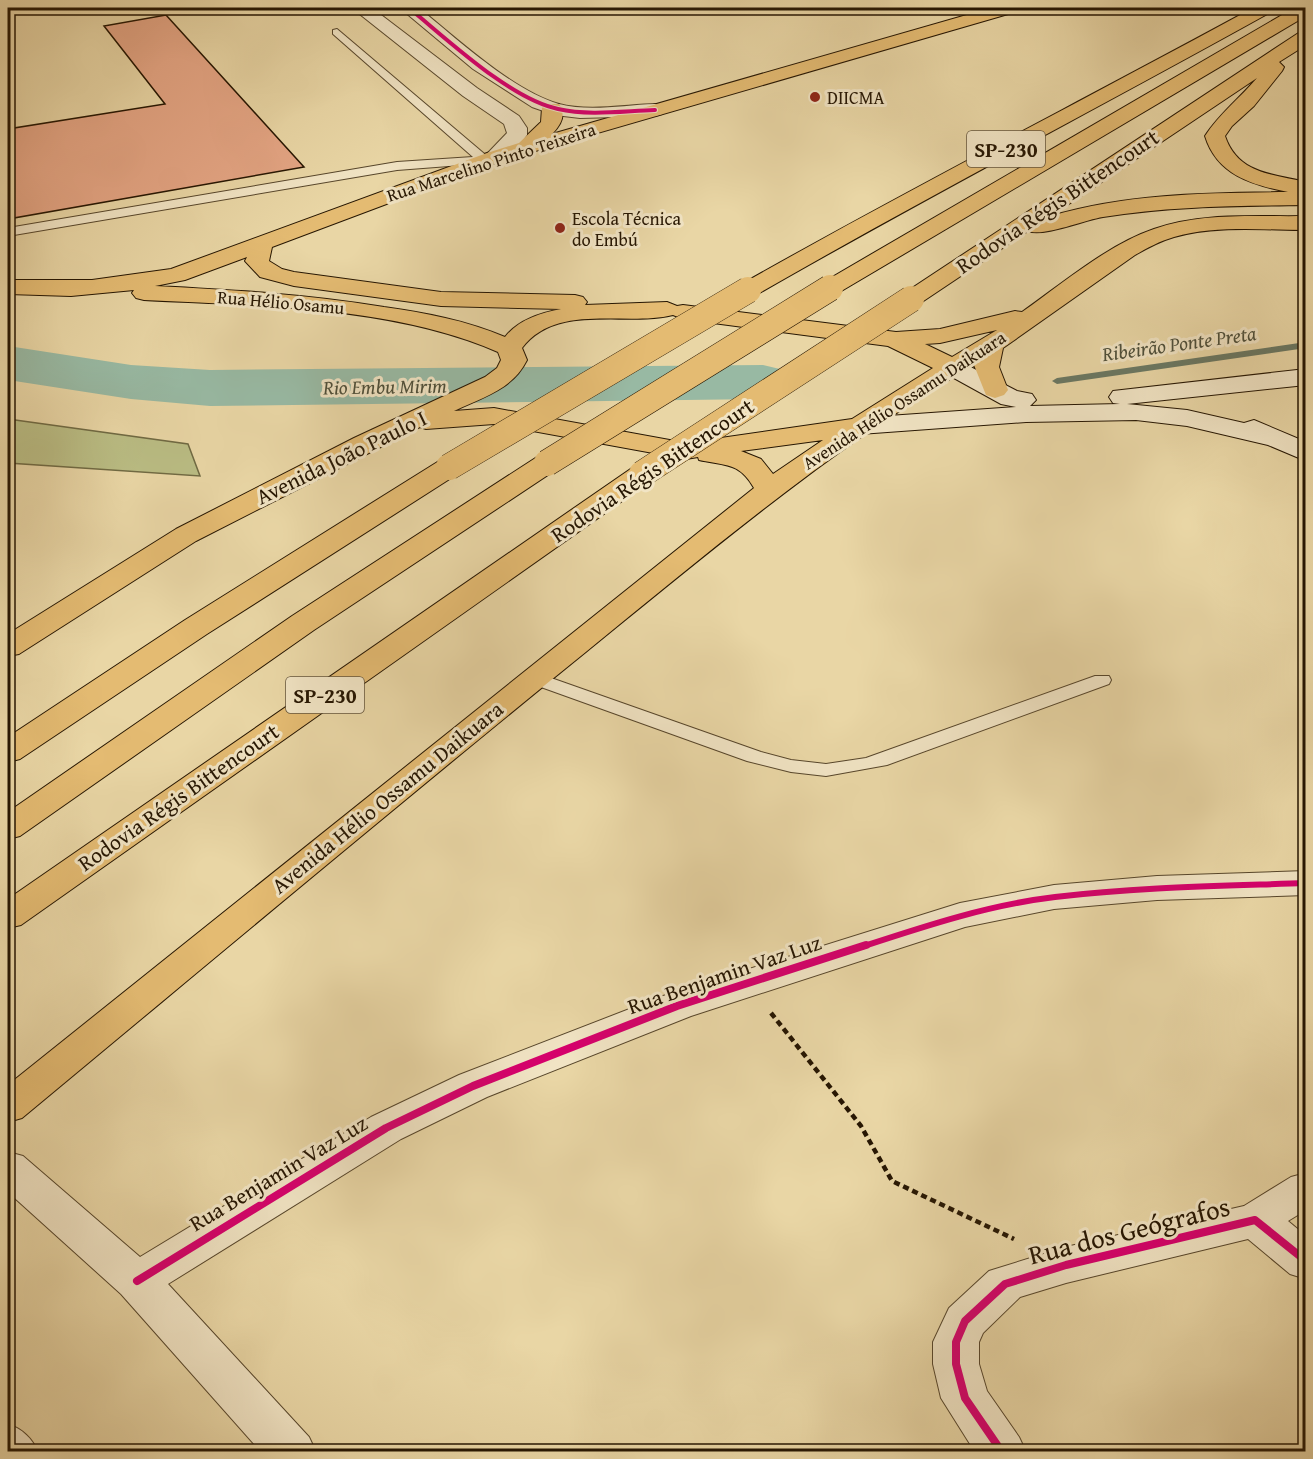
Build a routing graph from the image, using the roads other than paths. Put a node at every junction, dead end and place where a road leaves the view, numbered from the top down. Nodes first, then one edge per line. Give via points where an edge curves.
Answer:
1 (361, 8) edge
2 (408, 8) edge
3 (1001, 8) edge
4 (1265, 8) edge
5 (1305, 8) edge
6 (337, 32) dead end
7 (1299, 40) edge
8 (552, 108) junction
9 (656, 110) junction
10 (526, 148) junction
11 (489, 158) junction
12 (1305, 188) edge
13 (1305, 198) edge
14 (1305, 223) edge
15 (8, 232) edge
16 (1000, 239) junction
17 (262, 243) junction
18 (8, 287) edge
19 (46, 290) junction
20 (667, 309) junction
21 (1039, 311) junction
22 (894, 339) junction
23 (991, 345) junction
24 (509, 360) junction
25 (947, 370) junction
26 (1305, 377) edge
27 (1241, 385) junction
28 (995, 390) junction
29 (470, 393) junction
30 (494, 416) junction
31 (416, 422) junction
32 (860, 426) junction
33 (1272, 438) junction
34 (731, 444) junction
35 (686, 451) junction
36 (1305, 453) edge
37 (770, 490) junction
38 (8, 647) edge
39 (534, 678) junction
40 (1102, 680) dead end
41 (8, 752) edge
42 (8, 828) edge
43 (1305, 883) edge
44 (8, 916) edge
45 (8, 1107) edge
46 (8, 1168) edge
47 (1305, 1189) edge
48 (1255, 1220) junction
49 (1305, 1261) edge
50 (137, 1281) junction
51 (8, 1437) edge
52 (24, 1452) edge
53 (292, 1452) edge
54 (1002, 1452) edge

1 - 11 street via 512,120 517,135
2 - 8 street via 512,88
3 - 9 main road, Rua Marcelino Pinto Teixeira
4 - 41 main road, SP-230, bridge via 748,290 449,467
5 - 42 main road, bridge via 830,288 547,463 303,623
6 - 11 lane
7 - 12 main road via 1215,136 1217,148 1226,161 1241,171
7 - 16 main road, Rodovia Régis Bittencourt / SP-230
8 - 9 street via 577,112
8 - 10 main road via 551,123
9 - 10 main road, Rua Marcelino Pinto Teixeira
10 - 11 main road, Rua Marcelino Pinto Teixeira
11 - 15 lane via 397,166
11 - 17 main road, Rua Marcelino Pinto Teixeira
13 - 16 main road via 1220,199 1107,208 1065,217
14 - 21 main road, Avenida Hélio Ossamu Daikuara via 1173,230 1127,250
16 - 44 main road, Rodovia Régis Bittencourt / SP-230, bridge via 642,474
17 - 19 main road, Rua Marcelino Pinto Teixeira via 143,282
17 - 20 main road, Rua Hélio Osamu via 258,261 261,267 294,279 441,299
18 - 19 main road, Rua Marcelino Pinto Teixeira
19 - 24 main road, Rua Hélio Osamu via 285,300 441,323 472,332
20 - 22 main road
20 - 24 main road, Avenida João Paulo I via 559,316 528,327 514,338
21 - 22 main road, Avenida Hélio Ossamu Daikuara via 940,336
21 - 23 main road, Avenida Hélio Ossamu Daikuara
22 - 25 main road
23 - 25 main road, Avenida Hélio Ossamu Daikuara
23 - 28 main road via 986,368
24 - 29 main road, Avenida João Paulo I via 494,382
25 - 28 street
25 - 32 main road, Avenida Hélio Ossamu Daikuara
25 - 34 main road via 874,399
26 - 27 street
27 - 28 street via 1055,402 1010,398
27 - 33 street via 1218,393 1219,405
29 - 30 main road
29 - 31 main road, Avenida João Paulo I
30 - 31 main road
30 - 35 main road
31 - 38 main road, Avenida João Paulo I via 186,535
32 - 33 street via 1026,414 1136,412 1187,418
32 - 34 main road
32 - 37 main road, Avenida Hélio Ossamu Daikuara
33 - 36 street
34 - 35 main road
35 - 37 main road via 749,462
37 - 39 main road, Avenida Hélio Ossamu Daikuara
39 - 40 lane via 742,753 826,771 880,760
39 - 45 main road, Avenida Hélio Ossamu Daikuara
43 - 50 street, Rua Benjamin Vaz Luz via 1158,888 1054,897 960,915 677,1006 473,1086 405,1119 285,1188
46 - 50 street
47 - 48 street
48 - 49 street, Rua dos Geógrafos
48 - 54 street, Rua dos Geógrafos via 1066,1265 1005,1284 964,1321 956,1342 956,1364 965,1398
50 - 53 street
51 - 52 lane

